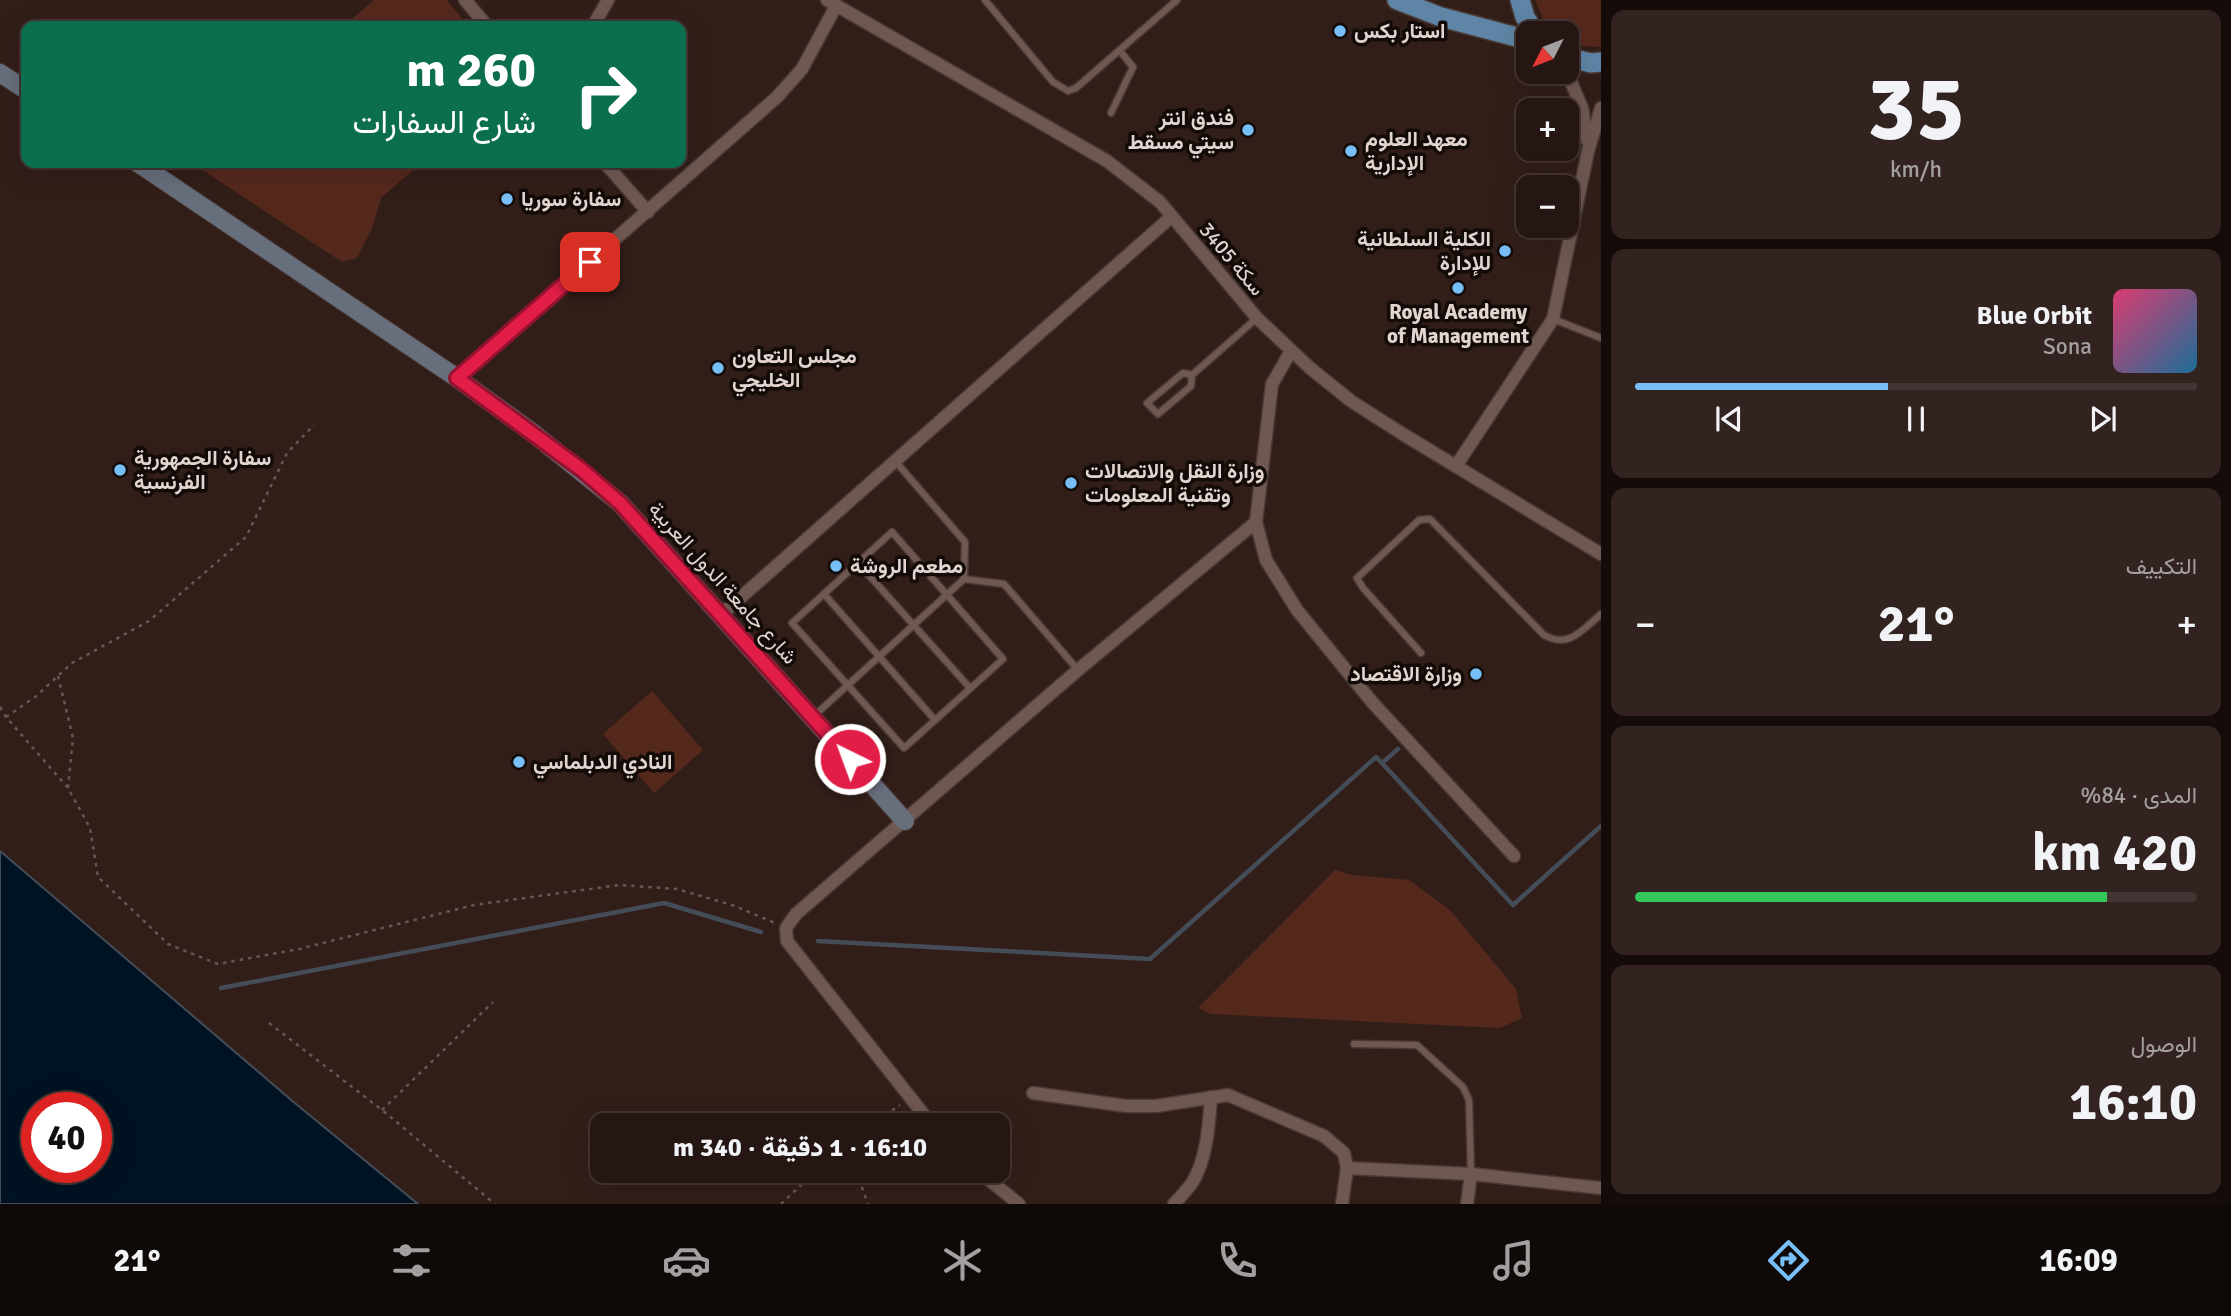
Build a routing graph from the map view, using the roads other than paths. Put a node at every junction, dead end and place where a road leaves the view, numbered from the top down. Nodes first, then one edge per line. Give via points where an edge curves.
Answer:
1 (464, 0) edge
2 (608, 0) edge
3 (985, 0) edge
4 (1177, 0) edge
5 (1397, 0) edge
6 (1520, 0) edge
7 (832, 3) edge
8 (483, 21) edge
9 (596, 21) edge
10 (1528, 21) edge
11 (1516, 37) edge
12 (1120, 51) junction
13 (1579, 60) edge
14 (1601, 62) edge
15 (0, 72) edge
16 (1572, 84) edge
17 (21, 87) edge
18 (1601, 108) edge
19 (1111, 113) dead end
20 (1588, 151) junction
21 (145, 168) edge
22 (609, 168) edge
23 (648, 212) junction
24 (1171, 217) junction
25 (1257, 318) junction
26 (1553, 319) junction
27 (1601, 338) edge
28 (1291, 351) junction
29 (1192, 375) junction
30 (457, 378) junction
31 (895, 461) junction
32 (1456, 466) junction
33 (1256, 523) junction
34 (1601, 554) edge
35 (858, 563) junction
36 (964, 579) junction
37 (824, 594) junction
38 (947, 595) junction
39 (722, 614) junction
40 (1601, 614) edge
41 (914, 625) junction
42 (1421, 653) dead end
43 (879, 656) junction
44 (1078, 670) junction
45 (848, 685) junction
46 (970, 688) junction
47 (813, 717) junction
48 (935, 720) junction
49 (905, 821) junction
50 (1514, 856) dead end
51 (1354, 1044) dead end
52 (1033, 1093) dead end
53 (1211, 1097) junction
54 (923, 1113) edge
55 (1347, 1168) junction
56 (1471, 1174) junction
57 (993, 1183) edge
58 (1601, 1188) edge
59 (1018, 1204) edge
60 (1174, 1204) edge
61 (1342, 1204) edge
62 (1467, 1204) edge

1 - 8 street
2 - 9 street
3 - 12 lane via 1053,82 1068,91
4 - 12 lane
5 - 11 main road
6 - 10 main road
7 - 23 street via 802,69 777,97
7 - 24 street, سكة 3405 via 1107,161 1160,202
12 - 19 lane via 1133,67
13 - 14 main road
15 - 17 street
16 - 20 street via 1582,108
18 - 20 street
20 - 26 street
21 - 30 street, شارع جامعة الدول العربية
22 - 23 street
23 - 30 street
24 - 25 street, سكة 3405
24 - 31 street
25 - 28 street, سكة 3405
25 - 29 lane
26 - 27 lane
26 - 32 street
28 - 32 street, سكة 3405 via 1352,401
28 - 33 street via 1272,384
29 - 29 lane via 1183,373 1147,403 1158,414 1191,386
30 - 39 street, شارع جامعة الدول العربية via 620,503
31 - 36 lane via 965,542
31 - 39 street
32 - 34 street, سكة 3405
33 - 44 street
33 - 50 street via 1266,560 1297,610 1372,702
35 - 37 lane
35 - 38 lane via 892,532
35 - 41 lane
36 - 38 lane
36 - 44 lane via 1004,584
37 - 43 lane
37 - 45 lane via 792,623
38 - 41 lane
38 - 46 lane via 1003,659
39 - 47 street, شارع جامعة الدول العربية
40 - 42 lane via 1572,639 1554,641 1430,519 1419,520 1357,578
41 - 43 lane
41 - 46 lane
43 - 45 lane
43 - 48 lane
44 - 49 street
45 - 47 lane
45 - 48 lane via 904,748
46 - 48 lane
47 - 49 street, شارع جامعة الدول العربية
49 - 54 street via 796,914 786,928 787,941
51 - 56 lane via 1417,1045 1463,1087 1469,1100
52 - 53 street via 1156,1107
53 - 55 street via 1228,1095 1324,1136 1344,1153
53 - 60 street via 1198,1171
55 - 56 street
55 - 61 street
56 - 58 street
56 - 62 street
57 - 59 street

